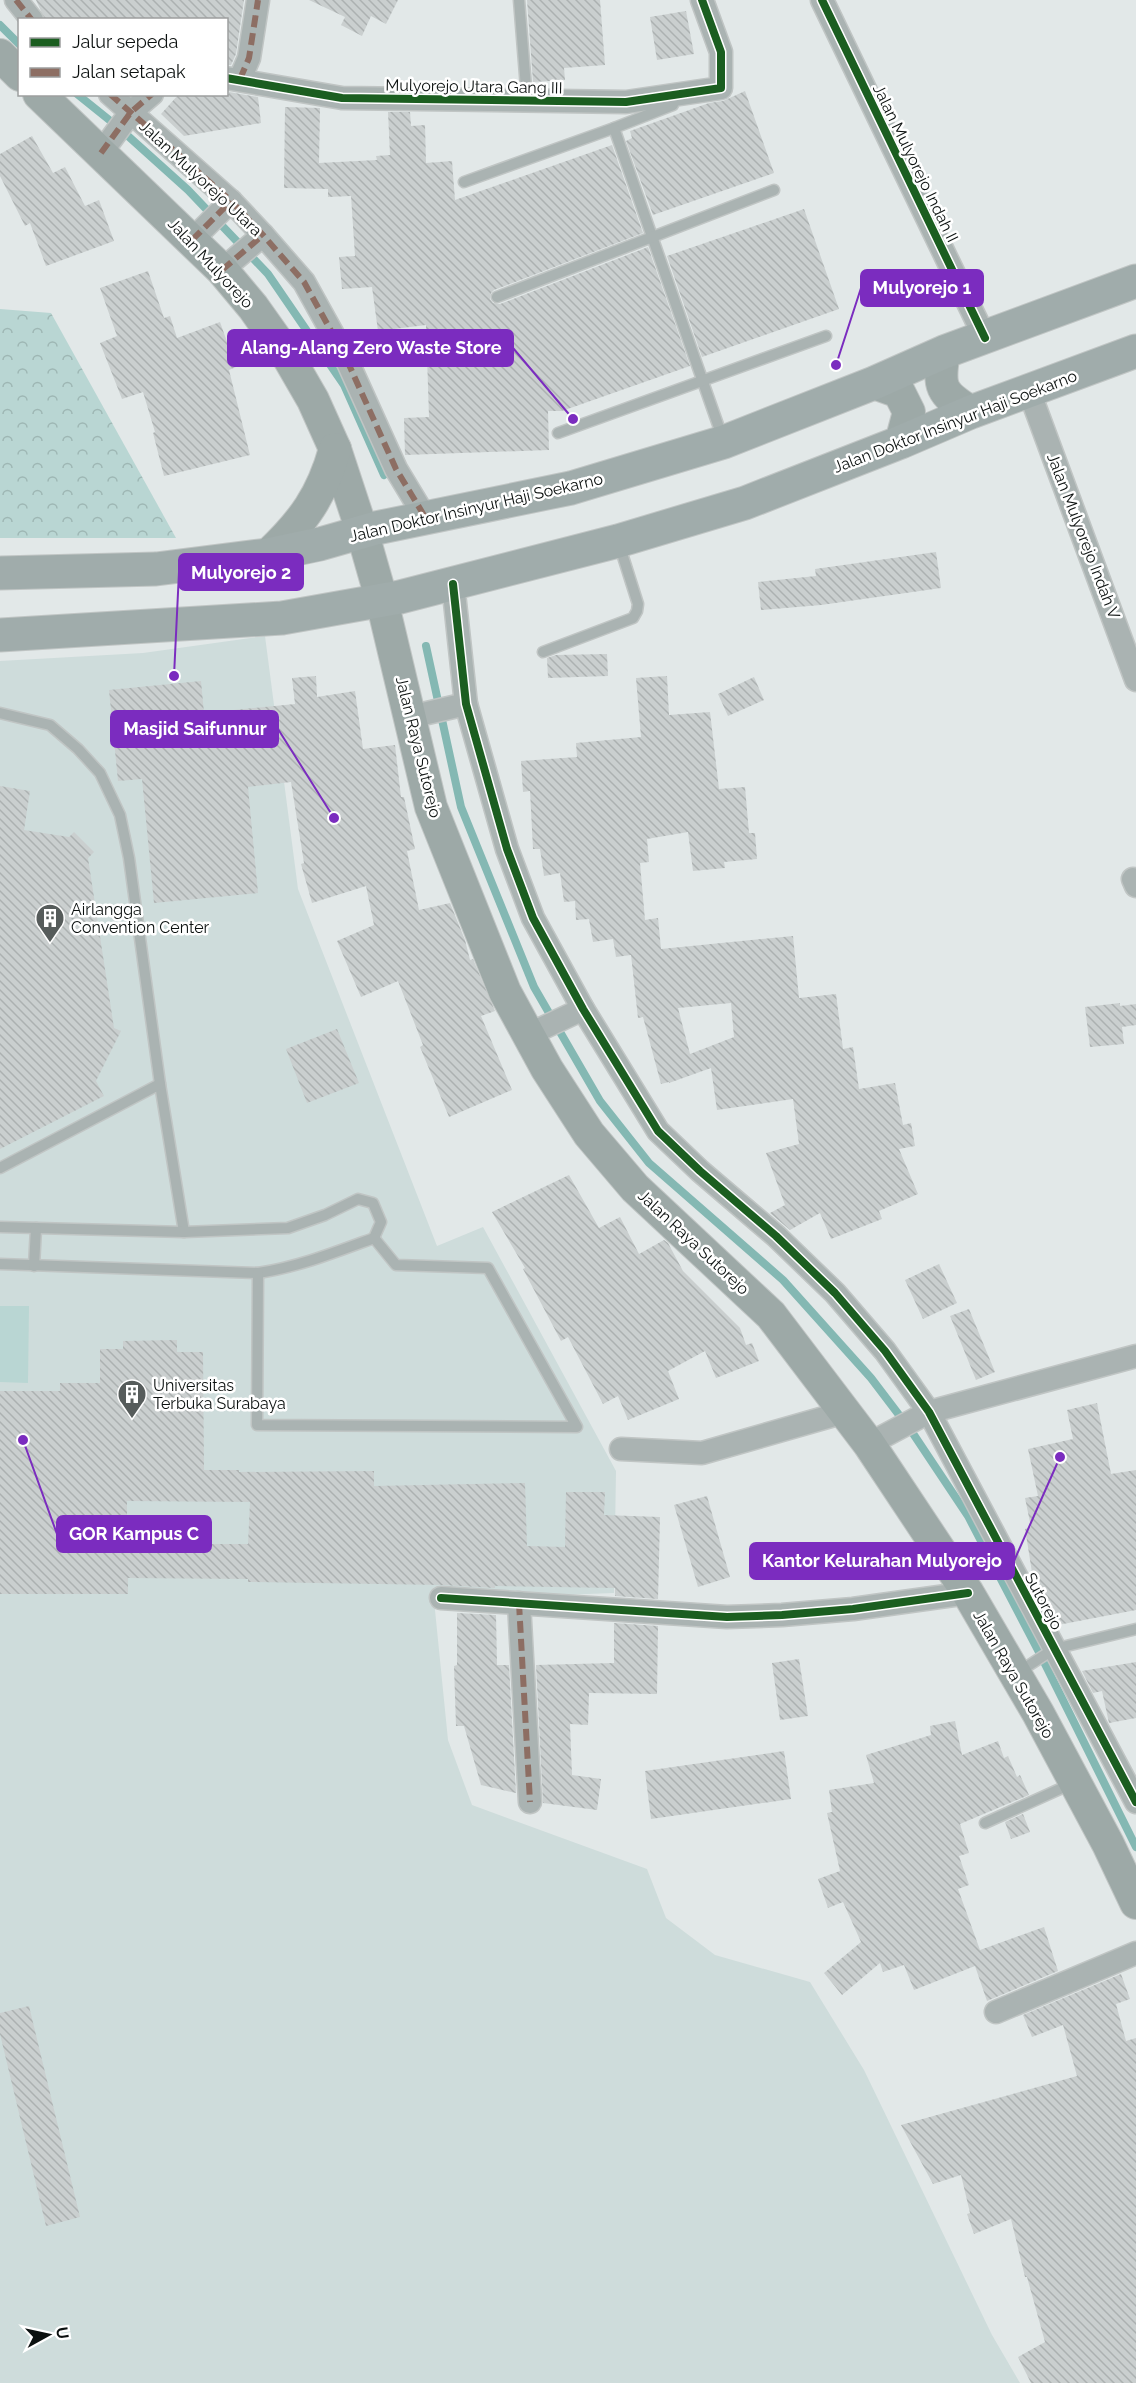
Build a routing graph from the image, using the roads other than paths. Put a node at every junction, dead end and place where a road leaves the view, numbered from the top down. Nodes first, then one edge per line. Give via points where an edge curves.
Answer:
1 (16, 0) edge
2 (258, 0) edge
3 (519, 0) edge
4 (702, 0) edge
5 (822, 0) edge
6 (30, 18) edge
7 (0, 55) edge
8 (18, 73) edge
9 (233, 79) edge
10 (41, 96) edge
11 (111, 96) edge
12 (150, 96) edge
13 (527, 100) junction
14 (673, 105) dead end
15 (127, 118) junction
16 (614, 128) junction
17 (104, 150) junction
18 (464, 182) dead end
19 (774, 190) dead end
20 (226, 206) junction
21 (197, 235) junction
22 (652, 237) junction
23 (257, 241) junction
24 (227, 266) junction
25 (1136, 282) edge
26 (497, 297) dead end
27 (826, 336) dead end
28 (985, 338) junction
29 (1136, 351) edge
30 (944, 352) junction
31 (703, 380) junction
32 (874, 383) junction
33 (1029, 392) junction
34 (971, 412) junction
35 (558, 433) dead end
36 (723, 442) junction
37 (901, 442) junction
38 (335, 449) junction
39 (393, 524) junction
40 (618, 540) junction
41 (268, 555) junction
42 (0, 573) edge
43 (445, 586) junction
44 (391, 599) junction
45 (1127, 627) edge
46 (0, 635) edge
47 (543, 652) dead end
48 (1136, 680) edge
49 (462, 705) junction
50 (0, 713) edge
51 (416, 715) junction
52 (576, 1013) junction
53 (535, 1032) junction
54 (160, 1084) junction
55 (0, 1168) edge
56 (0, 1227) edge
57 (36, 1228) junction
58 (184, 1232) junction
59 (374, 1238) junction
60 (0, 1264) edge
61 (34, 1266) junction
62 (258, 1273) junction
63 (1136, 1356) edge
64 (845, 1412) junction
65 (924, 1414) junction
66 (877, 1439) junction
67 (621, 1449) dead end
68 (968, 1593) junction
69 (441, 1598) dead end
70 (519, 1604) junction
71 (1136, 1629) edge
72 (1051, 1651) junction
73 (1019, 1672) junction
74 (1076, 1782) junction
75 (530, 1802) dead end
76 (1136, 1802) edge
77 (985, 1822) dead end
78 (1136, 1903) edge
79 (1136, 1953) edge
80 (996, 2012) dead end

1 - 6 street
2 - 9 street via 249,58
3 - 13 lane
4 - 13 street, Mulyorejo Utara Gang III via 721,52 721,88 626,102
5 - 28 street, Jalan Mulyorejo Indah II
7 - 8 main road
9 - 13 street, Mulyorejo Utara Gang III via 342,98
10 - 17 main road, Jalan Mulyorejo
11 - 15 street, Jalan Mulyorejo Utara
12 - 15 street
14 - 16 lane
15 - 17 street
15 - 20 street, Jalan Mulyorejo Utara
16 - 18 lane
16 - 22 lane
17 - 21 main road, Jalan Mulyorejo
19 - 22 lane
20 - 21 street
20 - 23 street, Jalan Mulyorejo Utara
21 - 24 main road, Jalan Mulyorejo
22 - 26 lane
22 - 31 lane
23 - 24 street
23 - 39 street, Jalan Mulyorejo Utara via 304,282 345,356 396,469
24 - 38 main road, Jalan Mulyorejo via 287,355
25 - 28 main road, Jalan Doktor Insinyur Haji Soekarno
27 - 31 lane
28 - 30 main road, Jalan Doktor Insinyur Haji Soekarno
29 - 33 main road, Jalan Doktor Insinyur Haji Soekarno
30 - 32 main road, Jalan Doktor Insinyur Haji Soekarno
30 - 34 main road via 940,376 947,397
31 - 35 lane
31 - 36 lane
32 - 36 main road, Jalan Doktor Insinyur Haji Soekarno
32 - 37 main road via 899,392 909,412
33 - 34 main road, Jalan Doktor Insinyur Haji Soekarno
33 - 45 street, Jalan Mulyorejo Indah V
34 - 37 main road, Jalan Doktor Insinyur Haji Soekarno
36 - 39 main road, Jalan Doktor Insinyur Haji Soekarno via 571,488
37 - 40 main road, Jalan Doktor Insinyur Haji Soekarno via 745,503
38 - 39 main road, Jalan Mulyorejo
38 - 41 main road via 328,474 310,510
39 - 41 main road, Jalan Doktor Insinyur Haji Soekarno
39 - 44 main road, Jalan Raya Sutorejo
40 - 43 main road, Jalan Doktor Insinyur Haji Soekarno
40 - 47 lane via 636,598 637,612 633,618
41 - 42 main road, Jalan Doktor Insinyur Haji Soekarno via 156,568
43 - 44 main road, Jalan Doktor Insinyur Haji Soekarno
43 - 49 street, Sutorejo
44 - 46 main road, Jalan Doktor Insinyur Haji Soekarno via 282,618
44 - 51 main road, Jalan Raya Sutorejo
45 - 48 street, Jalan Mulyorejo Indah V
49 - 51 street
49 - 52 street, Sutorejo via 507,849
50 - 54 lane via 50,724 100,773 120,815
51 - 53 main road, Jalan Raya Sutorejo via 431,807 505,992
52 - 53 street
52 - 65 street, Sutorejo via 658,1131 835,1293 885,1351
53 - 64 main road, Jalan Raya Sutorejo via 547,1069 588,1134 635,1188 771,1315
54 - 55 lane
54 - 58 lane
56 - 57 lane
57 - 58 lane
57 - 61 lane
58 - 59 lane via 288,1228 358,1199 373,1203 381,1222
59 - 62 lane via 316,1260
59 - 62 lane via 396,1265 488,1268 577,1427 257,1425
60 - 61 lane
61 - 62 lane
63 - 65 street
64 - 66 main road, Jalan Raya Sutorejo
64 - 67 street via 702,1452
65 - 66 street
65 - 72 street, Sutorejo
66 - 68 main road, Jalan Raya Sutorejo
68 - 70 street via 782,1616 727,1617
68 - 73 main road, Jalan Raya Sutorejo
69 - 70 street
70 - 75 street
71 - 72 lane
72 - 73 lane
72 - 76 street, Sutorejo
73 - 74 main road, Jalan Raya Sutorejo
74 - 77 lane
74 - 78 main road, Jalan Raya Sutorejo
79 - 80 street

